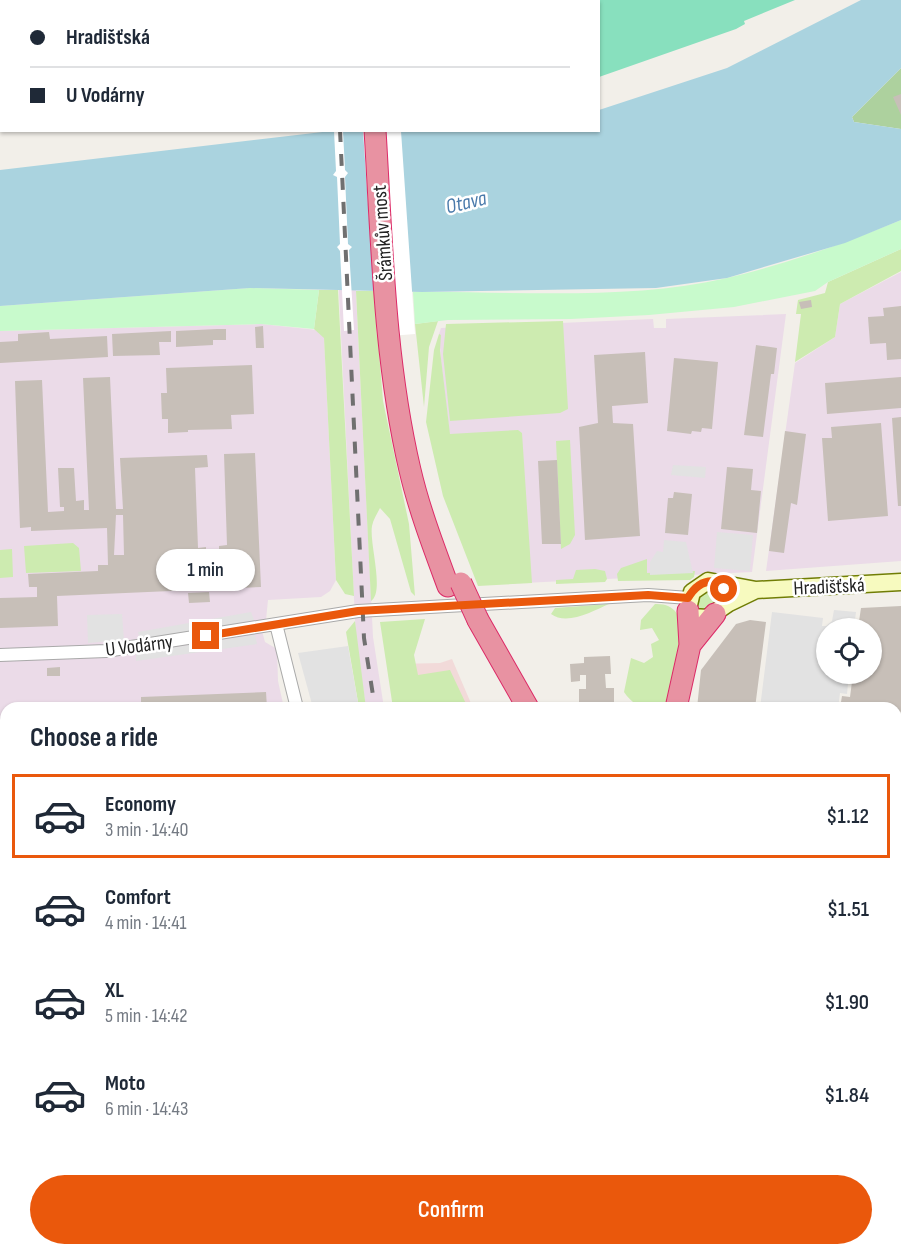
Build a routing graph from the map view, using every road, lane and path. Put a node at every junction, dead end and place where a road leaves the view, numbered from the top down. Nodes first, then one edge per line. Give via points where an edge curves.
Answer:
1 (375, 132) edge
2 (389, 132) edge
3 (396, 335) junction
4 (901, 582) edge
5 (721, 584) junction
6 (756, 590) junction
7 (688, 604) junction
8 (717, 611) junction
9 (471, 621) junction
10 (276, 624) junction
11 (690, 645) junction
12 (0, 655) edge
13 (296, 702) edge
14 (508, 702) edge
15 (524, 702) edge
16 (677, 702) edge

1 - 3 highway, Šrámkův most
2 - 3 highway, Šrámkův most
3 - 9 highway via 410,471 427,529
4 - 6 street, Hradišťská
5 - 6 street, Hradišťská
5 - 7 street, Hradišťská via 702,583
5 - 8 street via 725,594
6 - 8 street, Hradišťská
7 - 8 street via 700,619
7 - 10 street via 654,594 358,611
7 - 11 highway
8 - 11 highway
9 - 14 highway via 482,658
9 - 15 highway
10 - 12 street, U Vodárny via 105,651
10 - 13 street
11 - 16 highway

